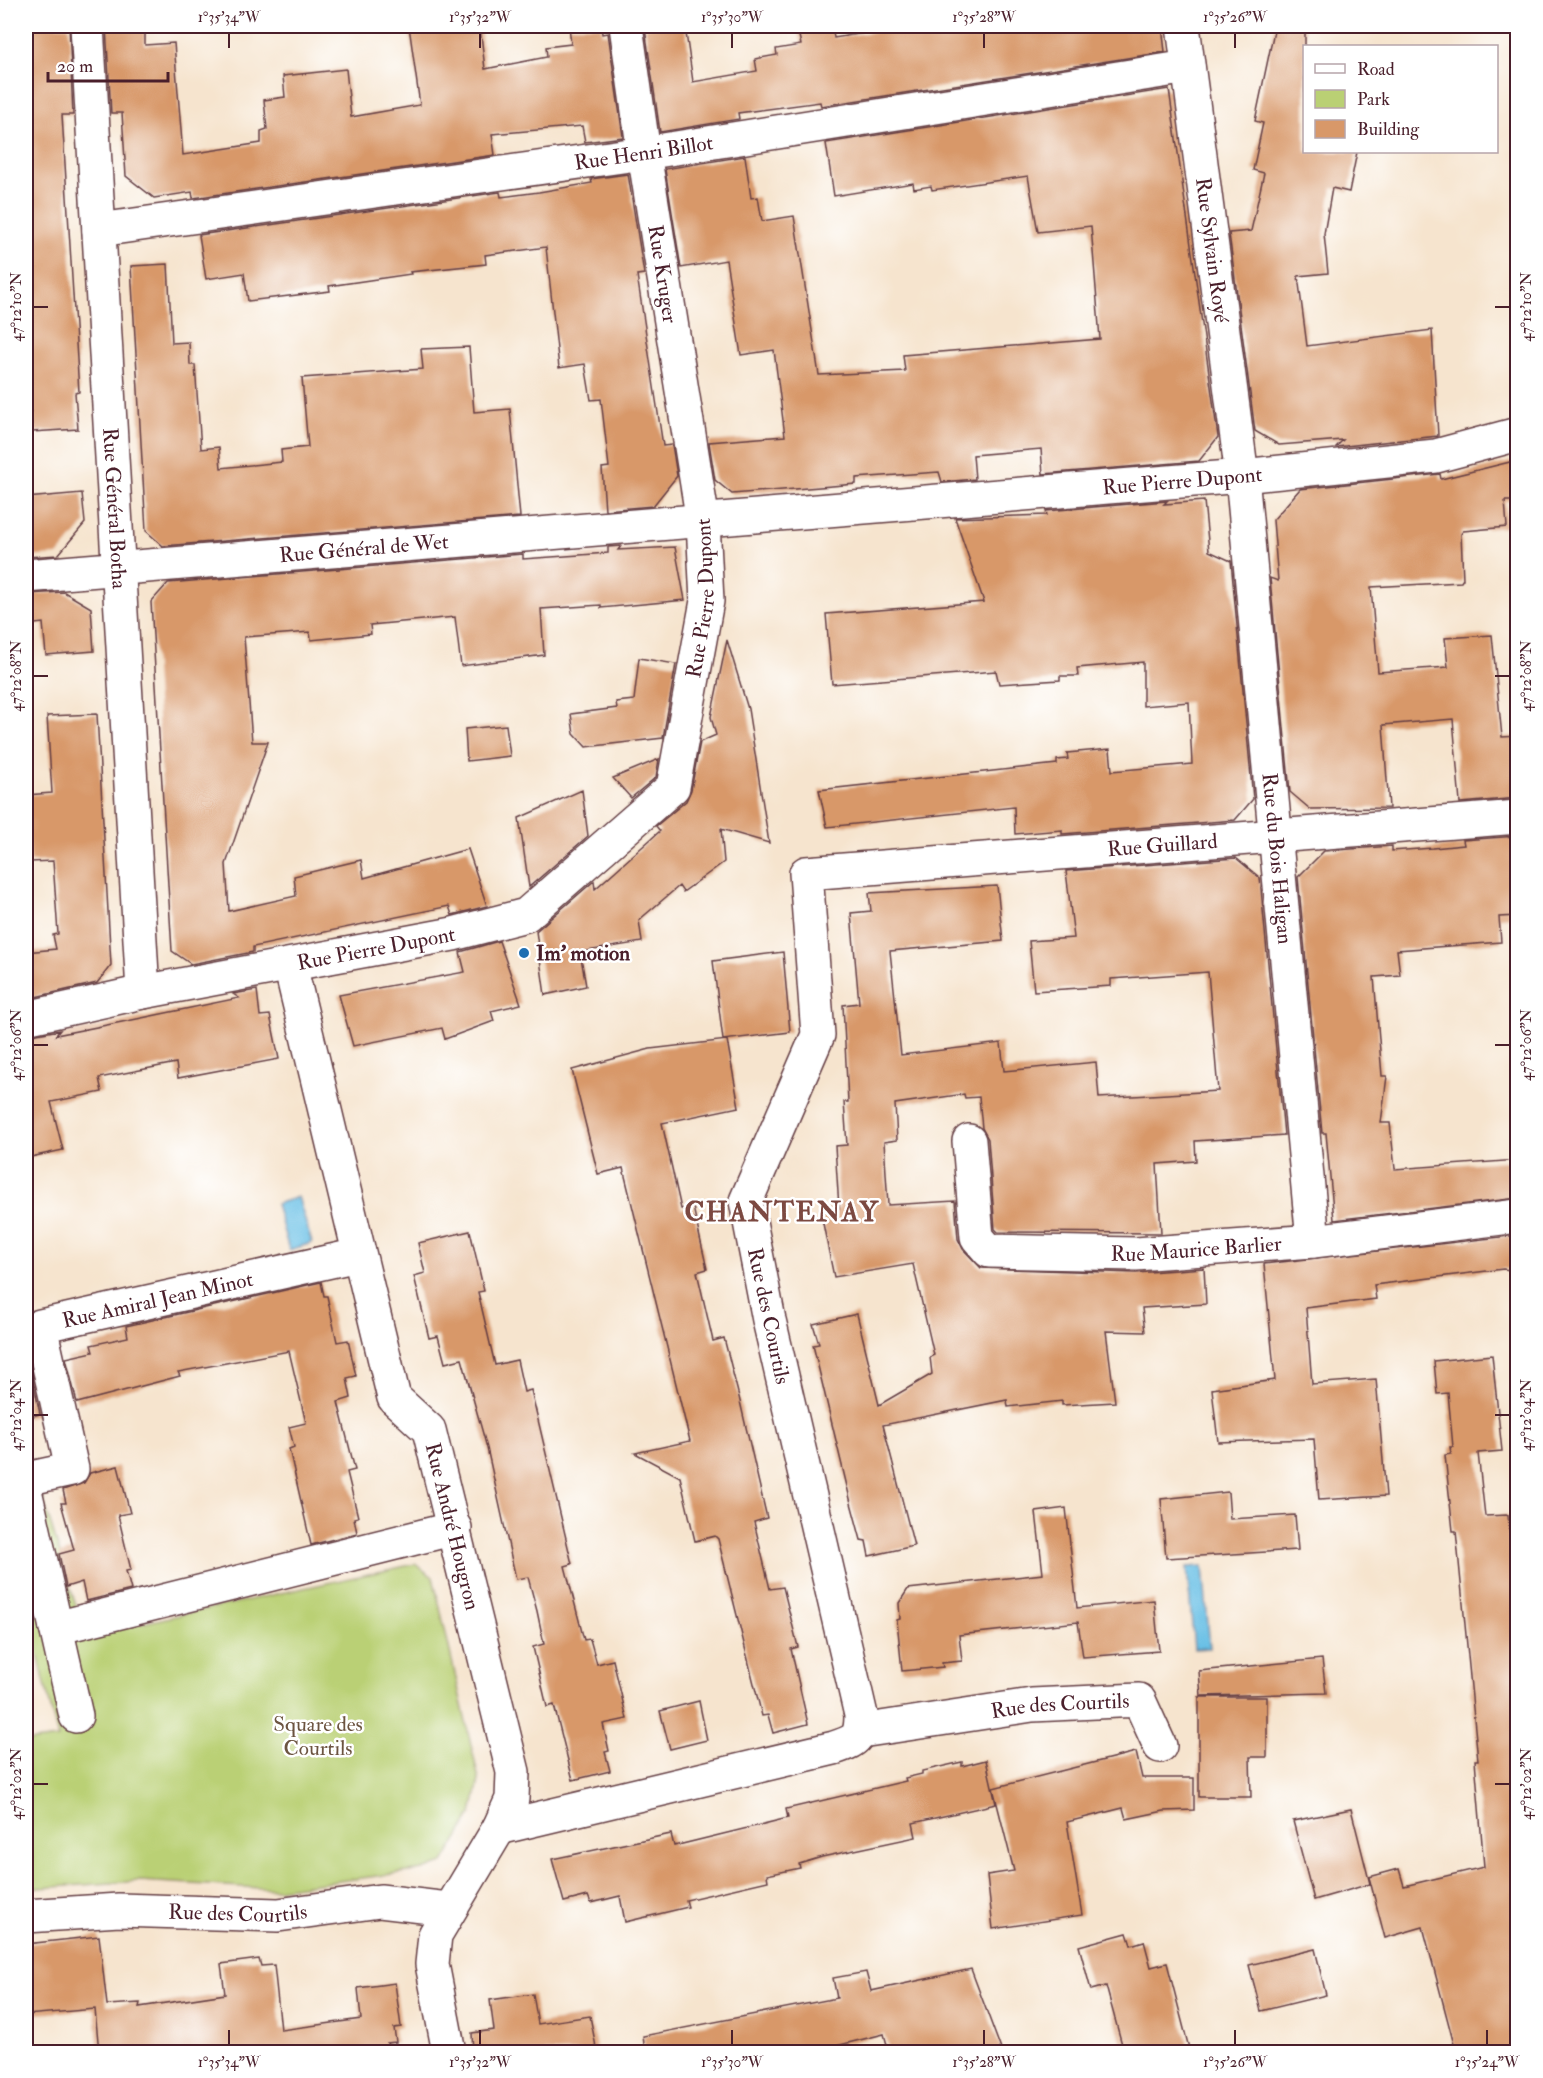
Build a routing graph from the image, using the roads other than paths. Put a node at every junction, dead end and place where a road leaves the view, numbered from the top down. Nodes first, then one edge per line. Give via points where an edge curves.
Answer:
1 (87, 26) edge
2 (626, 26) edge
3 (1183, 26) edge
4 (1188, 67) junction
5 (644, 153) junction
6 (99, 230) junction
7 (1518, 434) edge
8 (1242, 476) junction
9 (703, 522) junction
10 (117, 569) junction
11 (26, 576) edge
12 (1518, 818) edge
13 (1276, 835) junction
14 (806, 873) joint
15 (290, 965) junction
16 (142, 992) junction
17 (26, 1018) edge
18 (969, 1141) dead end
19 (1518, 1216) edge
20 (1313, 1241) junction
21 (358, 1255) junction
22 (26, 1479) edge
23 (26, 1495) edge
24 (455, 1528) junction
25 (56, 1628) junction
26 (76, 1716) dead end
27 (861, 1731) junction
28 (1160, 1746) dead end
29 (499, 1828) junction
30 (448, 1909) junction
31 (26, 1916) edge
32 (449, 2052) edge

1 - 6 street, Rue Général Botha
2 - 5 street, Rue Kruger
3 - 4 street, Rue Sylvain Royé
4 - 5 street, Rue Henri Billot
4 - 8 street, Rue Sylvain Royé
5 - 6 street, Rue Henri Billot
5 - 9 street, Rue Kruger
6 - 10 street, Rue Général Botha
7 - 8 street, Rue Pierre Dupont via 1436,456
8 - 9 street, Rue Pierre Dupont
8 - 13 street, Rue du Bois Haligan
9 - 10 street, Rue Général de Wet
9 - 15 street, Rue Pierre Dupont via 707,601 674,787 526,915 453,934
10 - 11 street, Rue Général de Wet
10 - 16 street, Rue Général Botha
12 - 13 street, Rue Guillard
13 - 14 street, Rue Guillard
13 - 20 street, Rue du Bois Haligan
14 - 27 street, Rue des Courtils via 818,1035 746,1202 769,1320 861,1715
15 - 16 street, Rue Pierre Dupont
15 - 21 street, Rue André Hougron
16 - 17 street, Rue Pierre Dupont
18 - 20 street, Rue Maurice Barlier via 977,1237 989,1251 1136,1254
19 - 20 street, Rue Maurice Barlier
21 - 22 street, Rue Amiral Jean Minot via 40,1326 72,1469
21 - 24 street, Rue André Hougron via 394,1398 429,1430
23 - 25 street
24 - 25 street
24 - 29 street, Rue André Hougron via 513,1772 512,1799
25 - 26 street
27 - 28 street, Rue des Courtils via 1032,1705 1139,1700
27 - 29 street, Rue des Courtils via 852,1743 834,1748
29 - 30 street, Rue André Hougron
30 - 31 street, Rue des Courtils via 380,1901 278,1915 119,1910
30 - 32 street, Rue André Hougron via 432,1948

